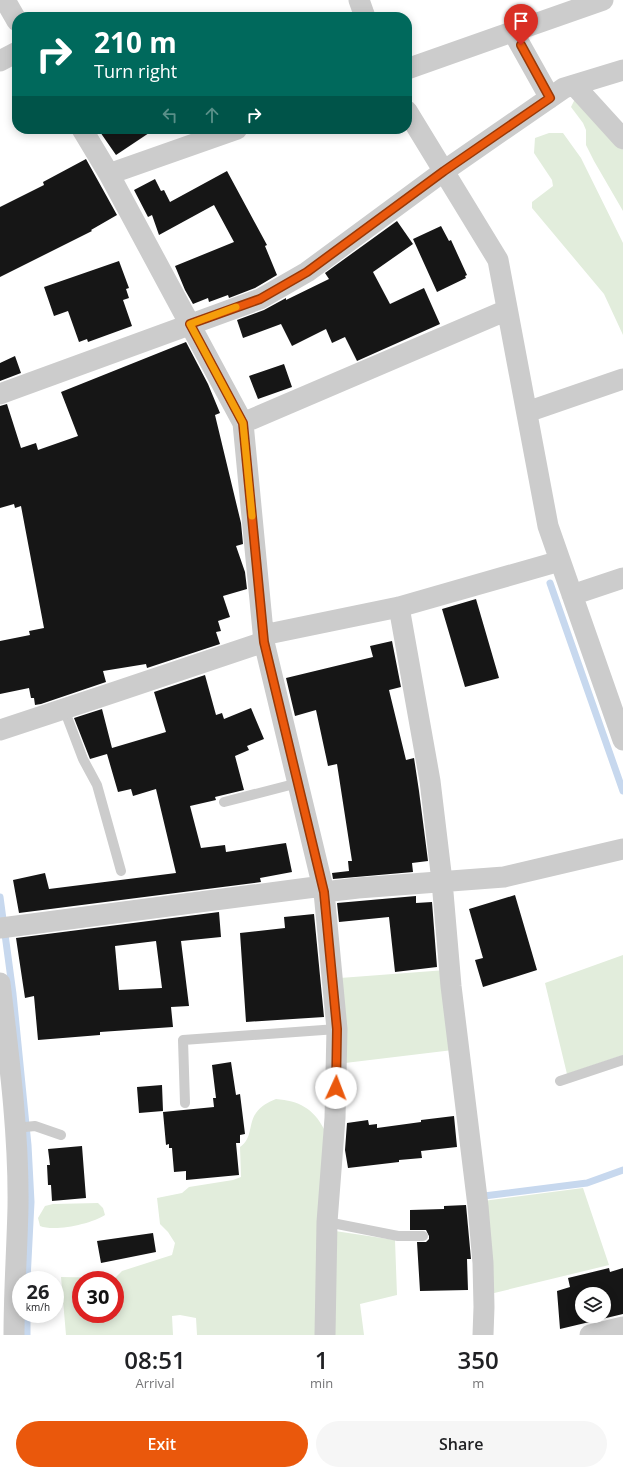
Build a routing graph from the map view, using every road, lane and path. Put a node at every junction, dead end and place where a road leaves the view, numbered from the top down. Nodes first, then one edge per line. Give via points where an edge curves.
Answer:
1 (5, 0) edge
2 (359, 0) edge
3 (603, 0) edge
4 (12, 12) edge
5 (363, 12) edge
6 (513, 32) junction
7 (12, 55) edge
8 (0, 61) edge
9 (412, 67) edge
10 (623, 70) edge
11 (574, 85) junction
12 (550, 98) junction
13 (412, 119) edge
14 (85, 134) edge
15 (223, 134) edge
16 (623, 139) edge
17 (444, 171) junction
18 (109, 174) junction
19 (507, 310) junction
20 (190, 324) junction
21 (623, 379) edge
22 (0, 394) edge
23 (527, 412) junction
24 (243, 423) junction
25 (560, 561) junction
26 (623, 578) edge
27 (572, 595) junction
28 (399, 607) junction
29 (264, 638) junction
30 (64, 709) junction
31 (0, 730) edge
32 (623, 740) edge
33 (298, 783) junction
34 (224, 802) dead end
35 (623, 849) edge
36 (121, 871) dead end
37 (442, 882) junction
38 (324, 889) junction
39 (6, 927) edge
40 (0, 983) edge
41 (337, 1029) junction
42 (623, 1060) edge
43 (560, 1081) dead end
44 (185, 1103) dead end
45 (24, 1127) junction
46 (61, 1135) dead end
47 (327, 1222) junction
48 (424, 1236) dead end
49 (623, 1327) edge
50 (14, 1335) edge
51 (325, 1335) edge
52 (483, 1335) edge
53 (590, 1335) edge

1 - 4 street
2 - 5 street
3 - 6 street
6 - 9 street
6 - 12 street
7 - 8 street
10 - 11 street
11 - 12 street via 564,88
11 - 16 street
12 - 17 street
13 - 17 street
14 - 18 street
15 - 18 street
17 - 19 street via 498,260
17 - 20 street via 307,272 260,299
18 - 20 street
19 - 23 street
19 - 24 street
20 - 22 street
20 - 24 street
21 - 23 street
23 - 25 street via 548,526
24 - 29 street
25 - 27 street
25 - 28 street
26 - 27 street
27 - 32 street
28 - 29 street
28 - 37 street via 430,782
29 - 30 street
29 - 33 street
30 - 31 street
30 - 36 lane via 97,785
33 - 34 lane
33 - 38 street
35 - 37 street via 504,877
37 - 38 street
37 - 52 street via 451,986 483,1263
38 - 39 street
38 - 41 street
40 - 45 street via 9,1062
41 - 44 lane via 183,1040
41 - 47 street via 335,1118
42 - 43 lane
45 - 46 lane
45 - 50 street via 18,1207
47 - 48 lane via 398,1236
47 - 51 street
49 - 53 street

